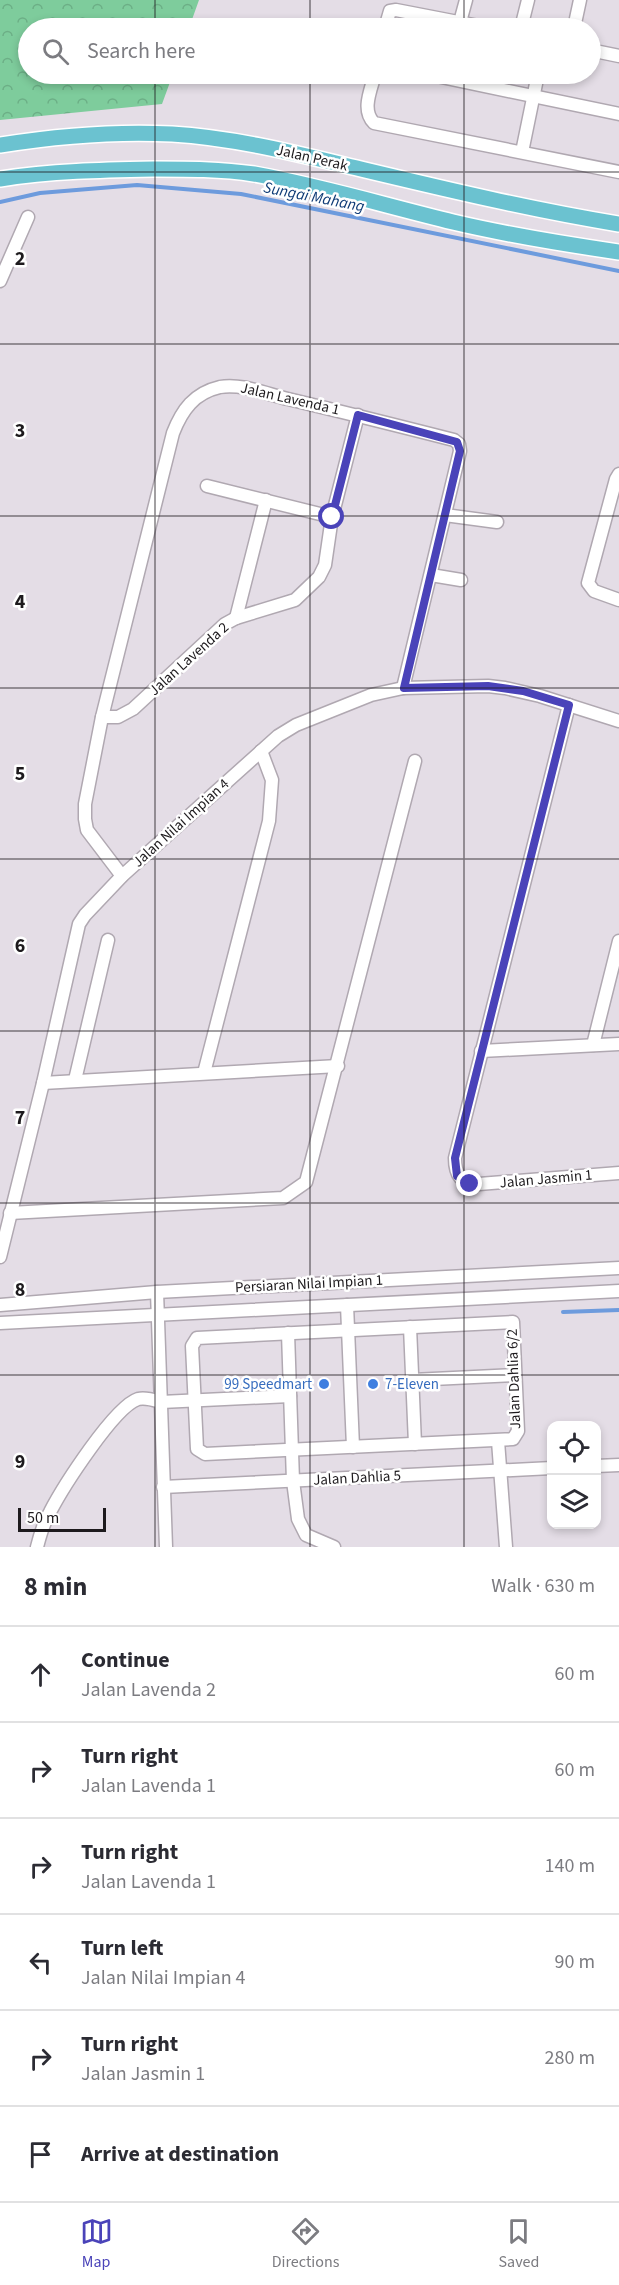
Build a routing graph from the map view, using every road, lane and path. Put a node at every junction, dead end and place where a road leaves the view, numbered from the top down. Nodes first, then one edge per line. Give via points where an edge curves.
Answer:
1 (466, 0) edge
2 (528, 0) edge
3 (580, 0) edge
4 (408, 6) edge
5 (388, 18) edge
6 (447, 18) edge
7 (461, 18) edge
8 (524, 18) edge
9 (576, 18) edge
10 (601, 52) edge
11 (619, 56) edge
12 (373, 84) edge
13 (475, 84) edge
14 (536, 84) edge
15 (533, 96) junction
16 (619, 114) edge
17 (0, 145) edge
18 (522, 152) junction
19 (619, 172) edge
20 (0, 180) edge
21 (28, 217) dead end
22 (619, 224) edge
23 (619, 252) edge
24 (0, 280) edge
25 (358, 415) junction
26 (619, 474) edge
27 (207, 486) dead end
28 (266, 501) junction
29 (445, 515) junction
30 (332, 517) junction
31 (497, 522) dead end
32 (431, 575) junction
33 (461, 580) dead end
34 (619, 600) edge
35 (236, 618) junction
36 (404, 688) junction
37 (569, 705) junction
38 (102, 717) junction
39 (619, 721) edge
40 (261, 751) junction
41 (416, 761) dead end
42 (122, 876) junction
43 (108, 940) dead end
44 (619, 941) edge
45 (619, 1044) edge
46 (593, 1046) junction
47 (481, 1051) junction
48 (338, 1066) junction
49 (204, 1073) junction
50 (75, 1080) junction
51 (43, 1083) junction
52 (619, 1173) edge
53 (10, 1213) junction
54 (0, 1257) edge
55 (619, 1268) edge
56 (619, 1291) edge
57 (157, 1292) junction
58 (0, 1305) edge
59 (346, 1305) junction
60 (158, 1313) junction
61 (0, 1323) edge
62 (410, 1327) junction
63 (348, 1330) junction
64 (288, 1333) junction
65 (515, 1375) junction
66 (412, 1380) junction
67 (290, 1396) junction
68 (194, 1401) junction
69 (161, 1402) junction
70 (498, 1441) junction
71 (415, 1444) junction
72 (353, 1448) junction
73 (293, 1450) junction
74 (619, 1465) edge
75 (601, 1466) edge
76 (547, 1468) edge
77 (501, 1470) junction
78 (293, 1481) junction
79 (163, 1487) junction
80 (38, 1547) edge
81 (166, 1547) edge
82 (334, 1547) edge
83 (506, 1547) edge

1 - 7 street
2 - 8 street
3 - 9 street
4 - 5 street via 390,11
4 - 6 street
10 - 11 street
12 - 18 street via 367,110 374,123
13 - 15 street
14 - 15 street
15 - 16 street
15 - 18 street
17 - 22 main road, Jalan Perak via 51,137 174,134 258,145
18 - 19 street
20 - 23 main road, Jalan Perak via 40,173 120,170 202,169 253,174 455,223
21 - 24 street
25 - 29 street, Jalan Lavenda 1 via 457,442 460,451
25 - 30 street, Jalan Lavenda 2
25 - 38 street, Jalan Lavenda 1 via 233,386 216,388 185,407 173,433
26 - 34 street via 588,580 594,591
27 - 28 street
28 - 30 street
28 - 35 street
29 - 31 street
29 - 32 street, Jalan Lavenda 1
30 - 35 street, Jalan Lavenda 2 via 325,565 319,577 295,600
32 - 33 street
32 - 36 street, Jalan Lavenda 1
35 - 38 street, Jalan Lavenda 2 via 211,636 133,710 118,717
36 - 37 street, Jalan Nilai Impian 4 via 488,686 523,691
36 - 40 street, Jalan Nilai Impian 4 via 371,695 296,725
37 - 39 street, Jalan Nilai Impian 4
37 - 47 street, Jalan Jasmin 1
38 - 42 street, Jalan Lavenda 1 via 85,819 93,839
40 - 42 street, Jalan Nilai Impian 4
40 - 49 street via 272,780 269,821
41 - 48 street
42 - 51 street, Jalan Nilai Impian 4 via 79,924
43 - 50 street
44 - 46 street
45 - 46 street
46 - 47 street
47 - 52 street, Jalan Jasmin 1 via 455,1158 457,1176 479,1184
48 - 49 street
48 - 53 street via 308,1181 285,1197
49 - 50 street
50 - 51 street
51 - 53 street, Jalan Nilai Impian 4
53 - 54 street, Jalan Nilai Impian 4
55 - 57 street, Persiaran Nilai Impian 1
56 - 59 street, Persiaran Nilai Impian 1
57 - 58 street, Persiaran Nilai Impian 1
57 - 60 street
59 - 60 street, Persiaran Nilai Impian 1
59 - 63 street
60 - 61 street, Persiaran Nilai Impian 1
60 - 69 street
62 - 63 street, Jalan Dahlia 6/2
62 - 65 street, Jalan Dahlia 6/2 via 513,1322
62 - 66 street
63 - 64 street, Jalan Dahlia 6/2
63 - 72 street
64 - 67 street
64 - 68 street, Jalan Dahlia 6/2 via 197,1338 192,1346
65 - 66 street
65 - 70 street, Jalan Dahlia 6/2 via 517,1434 513,1439
66 - 71 street
67 - 68 street
67 - 73 street
68 - 69 street
68 - 73 street, Jalan Dahlia 6/2 via 196,1446 202,1454
69 - 79 street
69 - 80 street via 141,1398 123,1409 49,1513
70 - 71 street, Jalan Dahlia 6/2
70 - 77 street
71 - 72 street, Jalan Dahlia 6/2
72 - 73 street, Jalan Dahlia 6/2
73 - 78 street
74 - 75 street
76 - 77 street, Jalan Dahlia 5
77 - 78 street, Jalan Dahlia 5
77 - 83 street
78 - 79 street, Jalan Dahlia 5
78 - 82 street via 298,1519 306,1535
79 - 81 street

